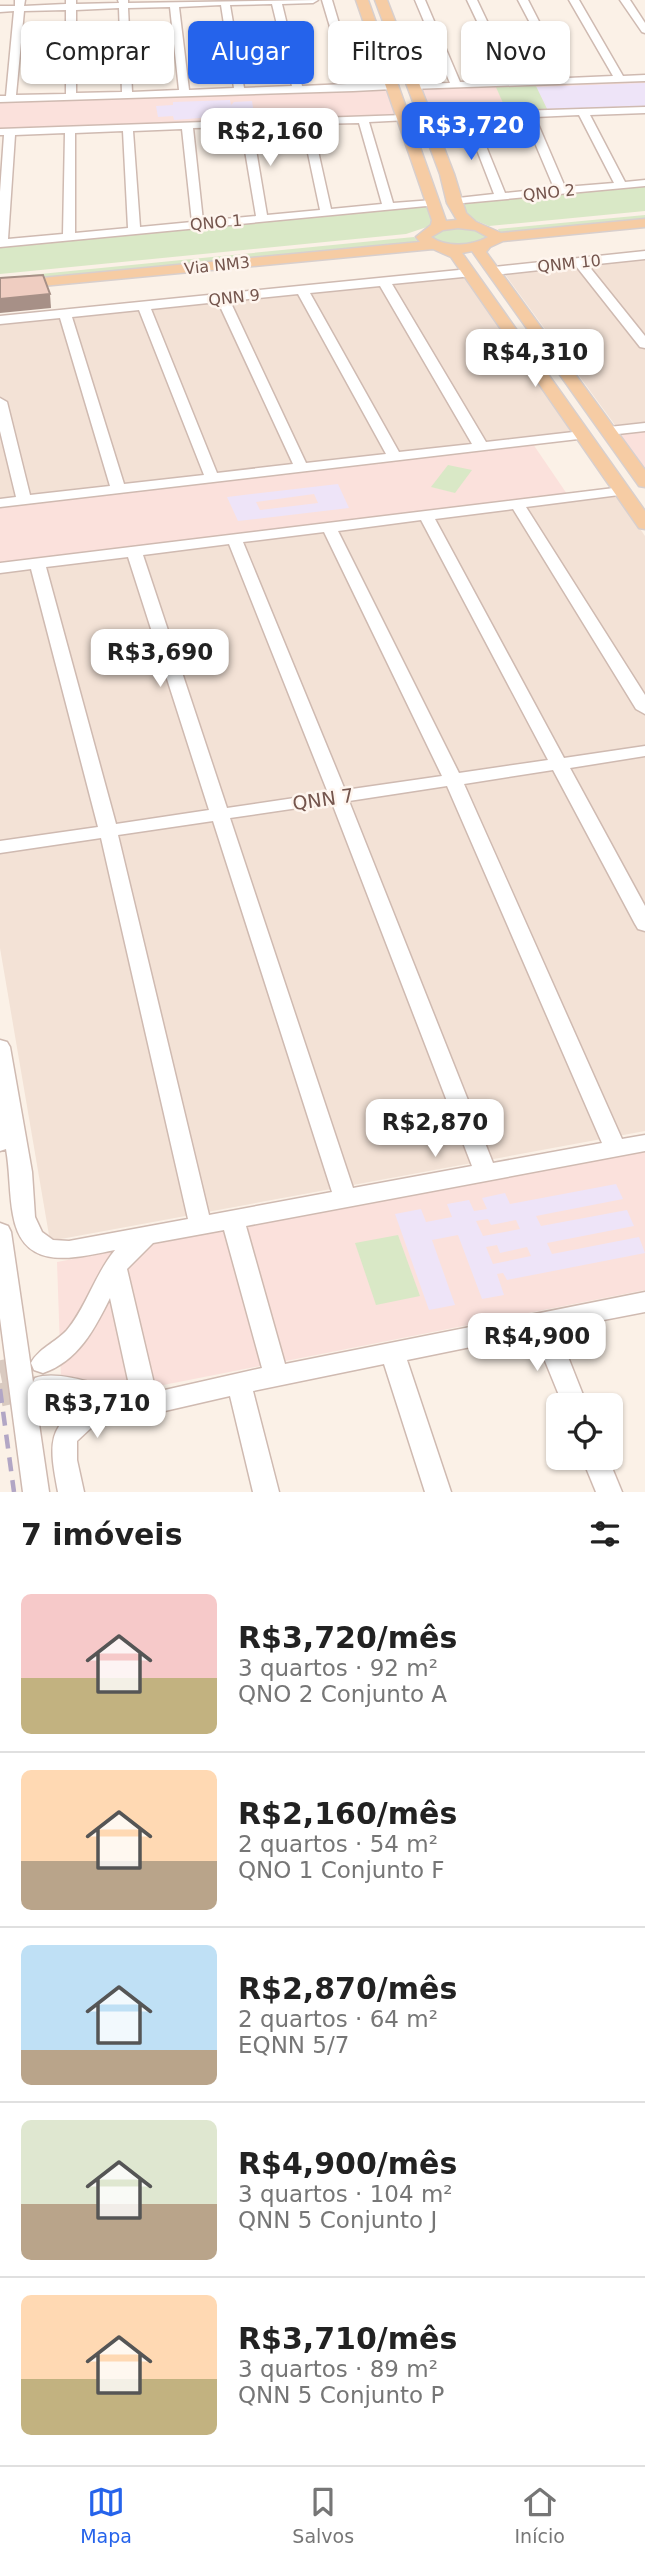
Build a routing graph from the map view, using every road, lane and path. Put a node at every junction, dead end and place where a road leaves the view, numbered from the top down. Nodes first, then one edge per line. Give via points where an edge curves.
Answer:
1 (313, 0) edge
2 (327, 0) edge
3 (362, 0) edge
4 (381, 0) edge
5 (420, 0) edge
6 (472, 0) edge
7 (523, 0) edge
8 (574, 0) edge
9 (625, 0) edge
10 (225, 1) edge
11 (277, 1) edge
12 (174, 2) edge
13 (123, 3) edge
14 (71, 4) edge
15 (20, 5) edge
16 (0, 9) edge
17 (370, 21) edge
18 (388, 21) edge
19 (482, 21) edge
20 (534, 21) edge
21 (645, 30) edge
22 (645, 78) edge
23 (620, 79) junction
24 (570, 81) edge
25 (413, 84) edge
26 (484, 84) edge
27 (456, 85) junction
28 (393, 86) joint
29 (414, 87) junction
30 (353, 88) junction
31 (298, 90) junction
32 (240, 92) junction
33 (184, 93) junction
34 (127, 95) junction
35 (71, 97) junction
36 (4, 101) edge
37 (583, 112) junction
38 (528, 113) junction
39 (643, 113) edge
40 (469, 116) junction
41 (425, 117) junction
42 (404, 118) junction
43 (363, 120) junction
44 (306, 121) junction
45 (246, 123) junction
46 (187, 125) junction
47 (128, 128) junction
48 (70, 129) junction
49 (3, 130) edge
50 (448, 179) junction
51 (427, 180) junction
52 (645, 183) edge
53 (621, 185) junction
54 (561, 191) junction
55 (501, 197) junction
56 (453, 201) junction
57 (433, 203) junction
58 (388, 206) junction
59 (326, 212) junction
60 (645, 213) edge
61 (262, 218) junction
62 (645, 223) edge
63 (198, 224) junction
64 (476, 226) junction
65 (134, 230) junction
66 (69, 236) junction
67 (436, 238) junction
68 (489, 242) junction
69 (1, 243) edge
70 (645, 255) edge
71 (579, 262) junction
72 (494, 271) junction
73 (469, 273) junction
74 (0, 276) edge
75 (384, 282) junction
76 (0, 286) edge
77 (303, 291) junction
78 (223, 299) junction
79 (144, 306) junction
80 (65, 314) junction
81 (0, 320) edge
82 (503, 323) junction
83 (645, 344) edge
84 (564, 369) junction
85 (550, 389) junction
86 (0, 402) edge
87 (645, 427) edge
88 (582, 435) junction
89 (612, 435) junction
90 (481, 446) junction
91 (394, 456) junction
92 (301, 467) junction
93 (212, 478) junction
94 (645, 482) edge
95 (118, 489) junction
96 (623, 494) junction
97 (24, 500) junction
98 (0, 503) edge
99 (517, 504) junction
100 (645, 514) edge
101 (426, 516) junction
102 (645, 524) edge
103 (330, 528) junction
104 (234, 539) junction
105 (134, 552) junction
106 (37, 564) junction
107 (0, 568) edge
108 (645, 709) edge
109 (645, 751) edge
110 (561, 763) junction
111 (453, 780) junction
112 (339, 797) junction
113 (221, 814) junction
114 (108, 830) junction
115 (0, 847) edge
116 (645, 924) edge
117 (0, 1047) edge
118 (6, 1084) junction
119 (0, 1143) edge
120 (645, 1143) edge
121 (616, 1149) junction
122 (485, 1171) junction
123 (345, 1198) junction
124 (232, 1218) junction
125 (200, 1223) junction
126 (0, 1232) edge
127 (147, 1235) junction
128 (115, 1267) junction
129 (645, 1303) edge
130 (542, 1324) junction
131 (393, 1353) junction
132 (276, 1376) junction
133 (239, 1383) junction
134 (570, 1393) edge
135 (141, 1405) junction
136 (601, 1470) edge
137 (36, 1492) edge
138 (71, 1492) edge
139 (266, 1492) edge
140 (438, 1492) edge
141 (609, 1492) edge

1 - 11 street
2 - 30 street
3 - 17 main road
4 - 18 main road
5 - 27 street
6 - 19 street
7 - 20 street
8 - 23 street
9 - 21 street
10 - 11 street
10 - 12 street
10 - 32 street
11 - 31 street
12 - 13 street
12 - 33 street
13 - 14 street
13 - 34 street
14 - 15 street
14 - 35 street
15 - 16 street
15 - 36 street
22 - 23 street
23 - 24 street
25 - 29 main road
26 - 27 street
27 - 29 street
28 - 30 street
28 - 42 main road
29 - 41 main road
30 - 31 street
31 - 32 street
32 - 33 street
33 - 34 street
34 - 35 street
35 - 36 street
36 - 49 street via 46,102 45,126
37 - 38 street
37 - 39 street
37 - 53 street
38 - 40 street
38 - 54 street
40 - 41 street
40 - 55 street
41 - 50 main road
42 - 43 street
42 - 51 main road
43 - 44 street
43 - 58 street
44 - 45 street
44 - 59 street
45 - 46 street
45 - 61 street
46 - 47 street
46 - 63 street
47 - 48 street
47 - 65 street
48 - 49 street
48 - 66 street
49 - 69 street
50 - 51 main road
50 - 56 main road
51 - 57 main road
52 - 53 street, QNO 2
53 - 54 street, QNO 2
54 - 55 street, QNO 2
55 - 56 street, QNO 2
56 - 64 main road via 463,220
57 - 58 street, QNO 1
57 - 67 main road via 439,220
58 - 59 street, QNO 1
59 - 61 street, QNO 1
60 - 64 main road
61 - 63 street, QNO 1
62 - 68 main road
63 - 65 street, QNO 1
64 - 67 main road
64 - 68 main road via 494,232
65 - 66 street, QNO 1
66 - 69 street, QNO 1
67 - 68 main road
67 - 73 main road via 456,254
67 - 74 main road, Via NM3
67 - 76 main road, Via NM3
68 - 72 main road via 479,252
70 - 71 street, QNM 10
71 - 72 street, QNM 10
71 - 83 street
72 - 84 main road
73 - 75 street, QNN 9
73 - 82 main road
75 - 77 street, QNN 9
75 - 90 street
77 - 78 street, QNN 9
77 - 91 street
78 - 79 street, QNN 9
78 - 92 street
79 - 80 street, QNN 9
79 - 93 street
80 - 81 street, QNN 9
80 - 95 street
82 - 84 main road via 523,340 548,376 563,377
82 - 85 main road
84 - 89 main road
85 - 88 main road
85 - 89 main road via 568,386 591,417
86 - 97 street
87 - 89 street
88 - 90 street
88 - 96 main road
89 - 94 main road
90 - 91 street
91 - 92 street
92 - 93 street
93 - 95 street
95 - 97 street
96 - 99 street
96 - 100 main road
96 - 102 main road
97 - 98 street
99 - 101 street
99 - 108 street
101 - 103 street
101 - 110 street
103 - 104 street
103 - 111 street
104 - 105 street
104 - 112 street
105 - 106 street
105 - 113 street
106 - 107 street
106 - 114 street
109 - 110 street, QNN 7
110 - 111 street, QNN 7
110 - 116 street
111 - 112 street, QNN 7
111 - 121 street
112 - 113 street, QNN 7
112 - 122 street
113 - 114 street, QNN 7
113 - 123 street
114 - 115 street, QNN 7
114 - 125 street
117 - 118 street
118 - 119 street
118 - 127 street via 24,1217 33,1238 48,1249 69,1250
120 - 121 street
121 - 122 street
122 - 123 street
123 - 124 street
124 - 125 street
124 - 132 street
125 - 127 street
126 - 137 street
127 - 128 street via 133,1244
128 - 135 street
128 - 135 street via 82,1332 43,1374 58,1386
129 - 130 street
130 - 131 street
130 - 134 street
131 - 132 street
131 - 140 street
132 - 133 street
133 - 135 street
133 - 139 street
135 - 138 street via 85,1419 65,1434
136 - 141 street

